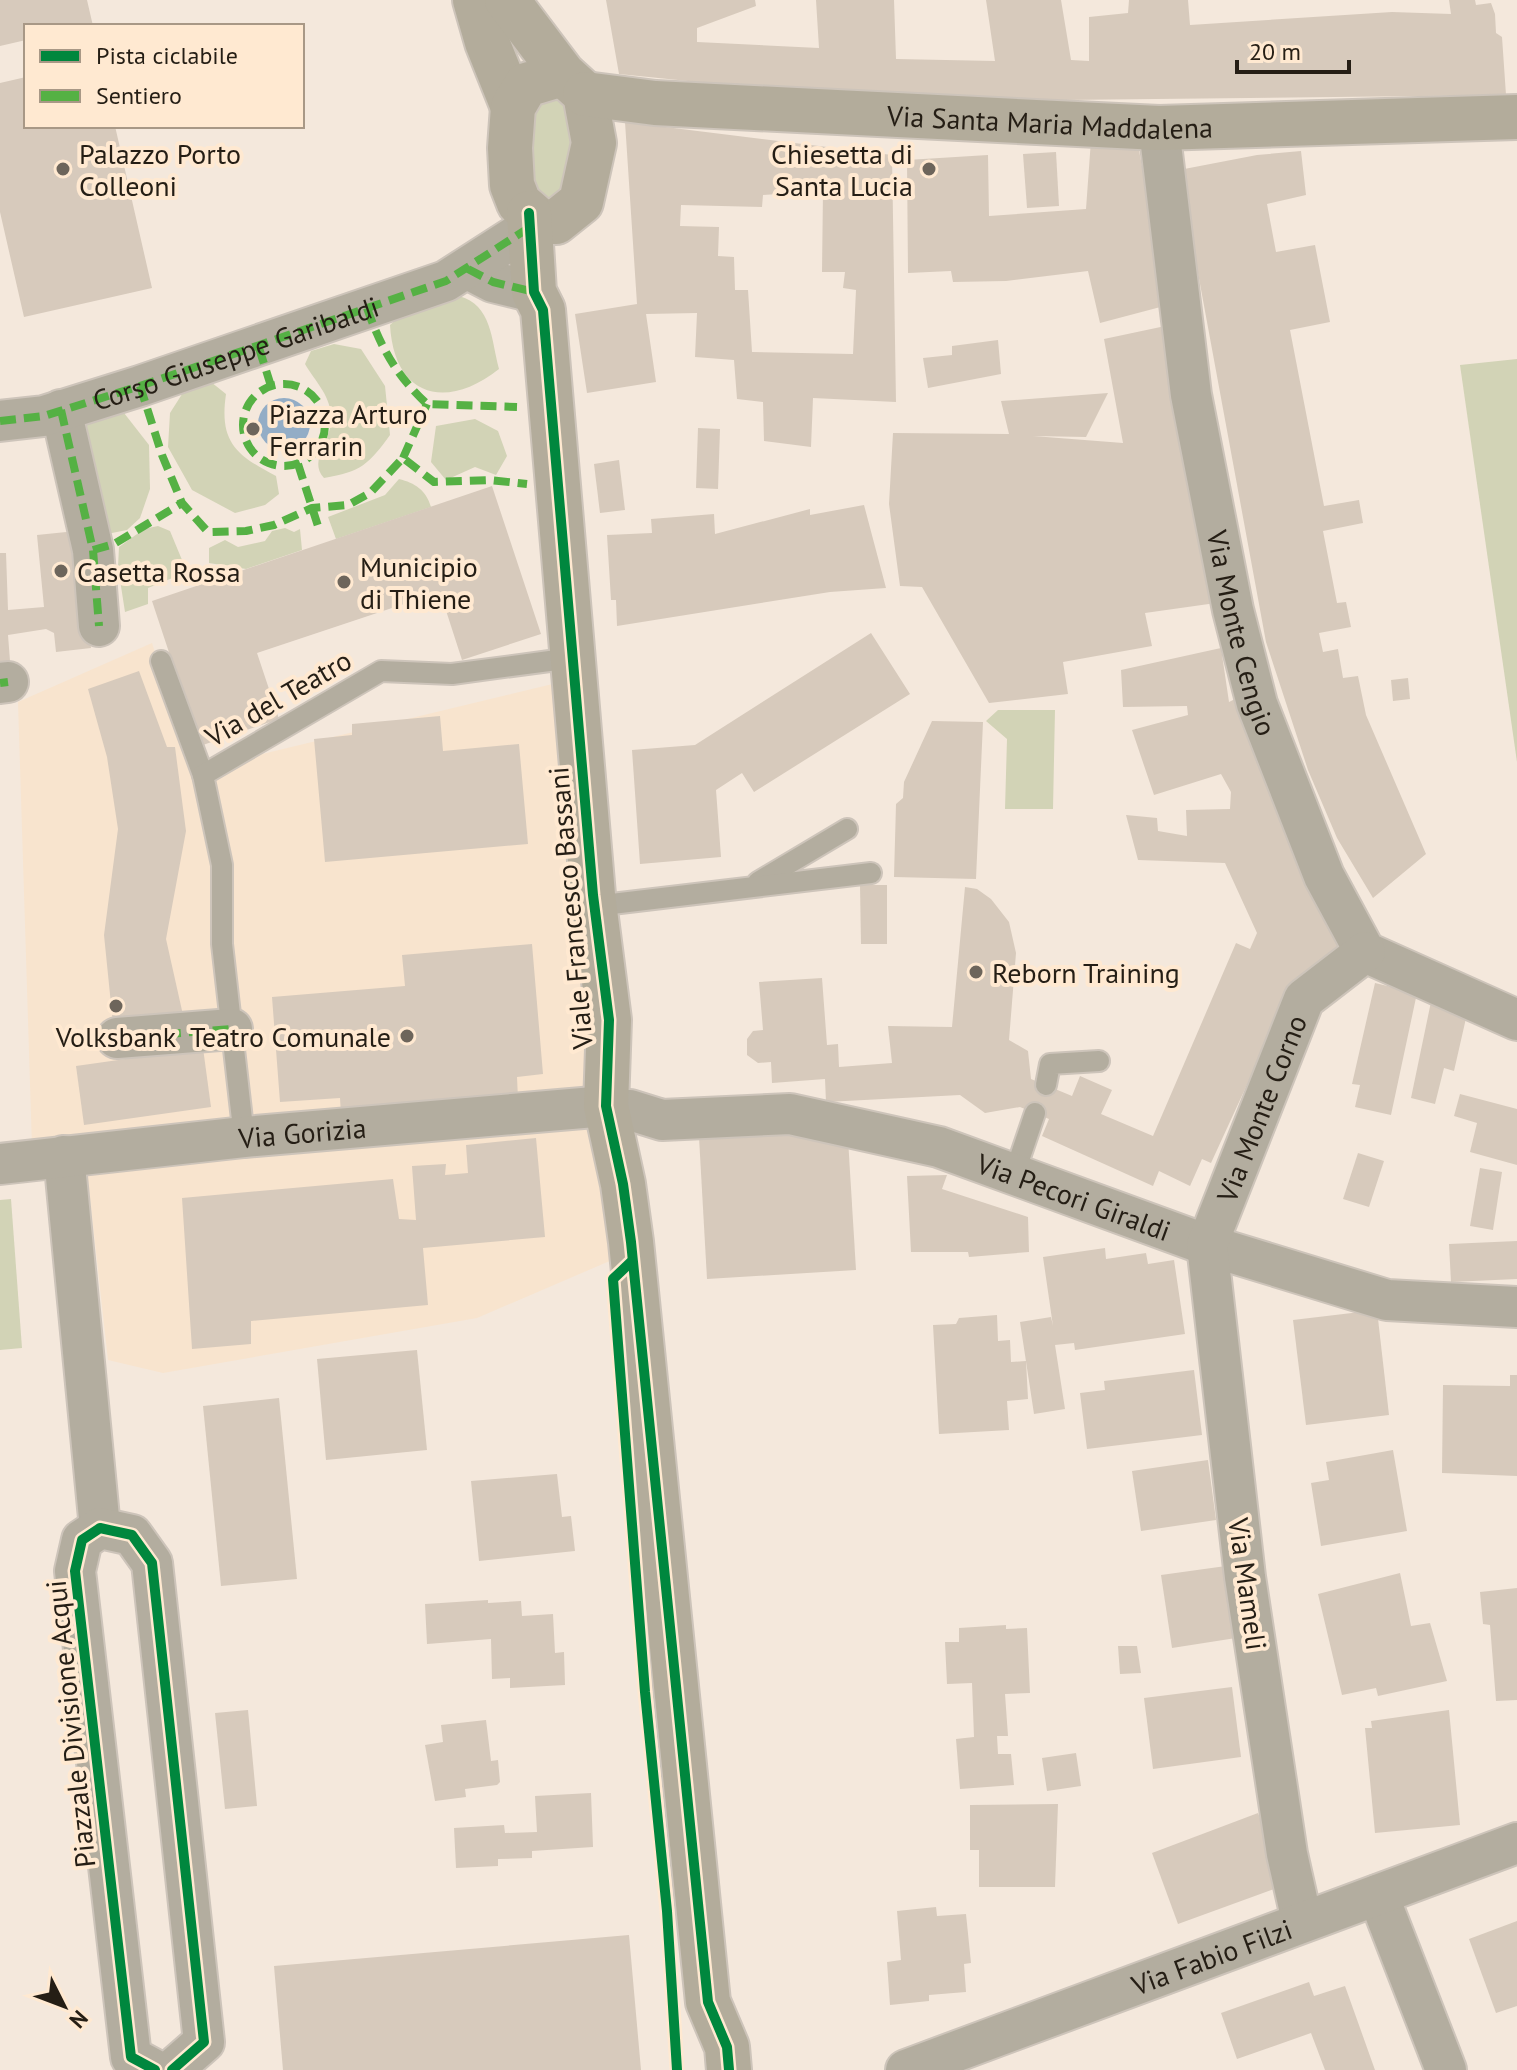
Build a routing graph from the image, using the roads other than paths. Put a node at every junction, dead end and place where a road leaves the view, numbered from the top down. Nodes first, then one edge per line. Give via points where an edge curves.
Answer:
1 (475, 0) edge
2 (507, 0) edge
3 (574, 84) junction
4 (513, 107) junction
5 (1517, 117) edge
6 (1159, 128) junction
7 (542, 218) junction
8 (468, 269) junction
9 (539, 301) junction
10 (61, 410) junction
11 (0, 421) edge
12 (99, 626) dead end
13 (572, 658) junction
14 (161, 661) dead end
15 (203, 775) junction
16 (847, 829) dead end
17 (871, 873) dead end
18 (751, 886) junction
19 (595, 906) junction
20 (1365, 952) junction
21 (1517, 1020) edge
22 (232, 1029) junction
23 (117, 1038) dead end
24 (1099, 1061) dead end
25 (1046, 1085) dead end
26 (618, 1108) junction
27 (1035, 1113) dead end
28 (244, 1137) junction
29 (64, 1156) junction
30 (0, 1164) edge
31 (1015, 1172) junction
32 (1207, 1245) junction
33 (1517, 1307) edge
34 (100, 1528) junction
35 (1517, 1843) edge
36 (1378, 1895) junction
37 (1302, 1921) junction
38 (708, 2002) junction
39 (155, 2070) edge
40 (172, 2070) edge
41 (700, 2070) edge
42 (729, 2070) edge
43 (906, 2070) edge
44 (1446, 2070) edge

1 - 4 street
2 - 3 street
3 - 4 street via 526,85
3 - 6 street, Via Santa Maria Maddalena via 655,103
3 - 7 street via 594,143 581,202
4 - 7 street via 512,185 519,203
5 - 6 street, Via Santa Maria Maddalena
6 - 20 street, Via Monte Cengio via 1191,395 1233,610 1263,718 1324,876
7 - 8 street, Corso Giuseppe Garibaldi
7 - 9 street via 557,284
8 - 9 street
8 - 10 street, Corso Giuseppe Garibaldi via 259,348
9 - 13 street, Viale Francesco Bassani
10 - 11 street, Corso Giuseppe Garibaldi
10 - 12 street via 93,550
13 - 15 lane, Via del Teatro via 452,674 381,671
13 - 19 street, Viale Francesco Bassani
14 - 15 lane, Via del Teatro
15 - 22 lane, Via del Teatro via 222,865 222,944
16 - 18 lane
17 - 18 lane
18 - 19 lane
19 - 26 street, Viale Francesco Bassani
20 - 21 street
20 - 32 street, Via Monte Corno via 1304,999
22 - 23 street
22 - 28 lane, Via del Teatro
24 - 25 lane via 1050,1064
26 - 28 street, Via Gorizia
26 - 31 street, Via Pecori Giraldi via 662,1120 790,1114 939,1147
26 - 38 street, Viale Francesco Bassani
27 - 31 lane
28 - 29 street, Via Gorizia
29 - 30 street, Via Gorizia
29 - 34 street
31 - 32 street, Via Pecori Giraldi
32 - 33 street, Via Pecori Giraldi via 1387,1300
32 - 37 street, Via Mameli via 1245,1577
34 - 39 street, Piazzale Divisione Acqui via 82,1540 75,1571 131,2057
34 - 40 street via 132,1535 152,1563 204,2042
35 - 36 street, Via Fabio Filzi
36 - 37 street, Via Fabio Filzi
36 - 44 street
37 - 43 street, Via Fabio Filzi
38 - 41 street, Viale Francesco Bassani via 698,2052
38 - 42 street, Viale Francesco Bassani via 727,2047

